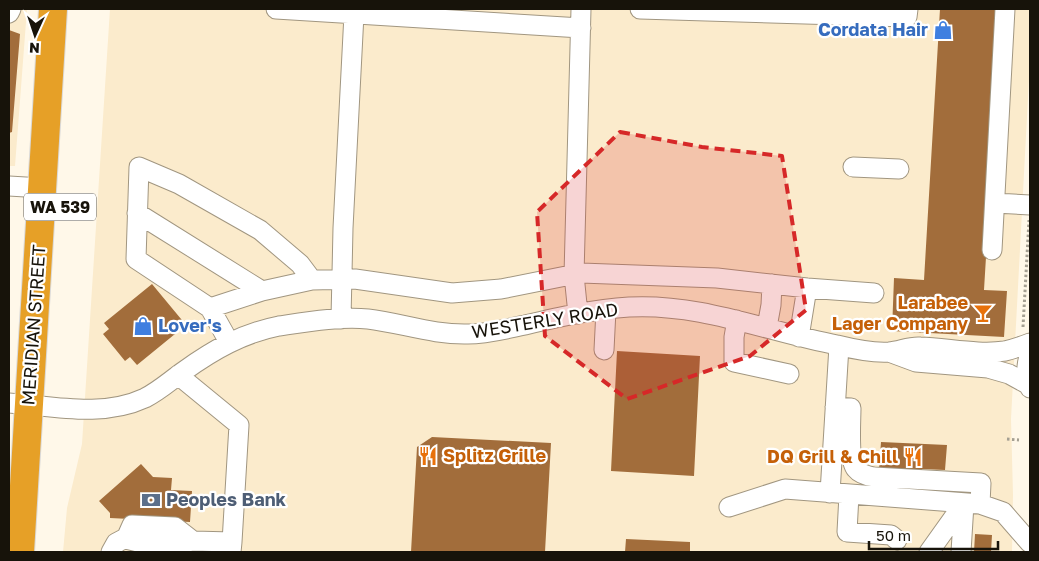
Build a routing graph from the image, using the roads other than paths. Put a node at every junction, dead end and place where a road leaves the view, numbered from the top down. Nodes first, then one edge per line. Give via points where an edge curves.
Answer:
1 (11, 9) edge
2 (53, 9) edge
3 (72, 9) edge
4 (276, 9) edge
5 (581, 9) edge
6 (640, 9) edge
7 (908, 9) edge
8 (1006, 9) edge
9 (9, 13) edge
10 (354, 14) junction
11 (581, 28) junction
12 (853, 167) dead end
13 (899, 169) dead end
14 (9, 186) edge
15 (42, 188) junction
16 (995, 203) junction
17 (1030, 211) edge
18 (137, 213) junction
19 (992, 250) dead end
20 (56, 268) junction
21 (574, 274) junction
22 (341, 278) junction
23 (312, 280) junction
24 (772, 284) junction
25 (807, 288) junction
26 (262, 292) junction
27 (874, 293) dead end
28 (210, 308) junction
29 (606, 310) junction
30 (578, 314) junction
31 (341, 320) junction
32 (737, 320) junction
33 (767, 328) junction
34 (799, 337) junction
35 (1026, 338) edge
36 (228, 342) junction
37 (839, 346) junction
38 (604, 350) dead end
39 (889, 352) junction
40 (1030, 353) edge
41 (789, 374) dead end
42 (178, 375) junction
43 (1030, 387) edge
44 (29, 405) edge
45 (843, 408) junction
46 (830, 493) junction
47 (849, 495) junction
48 (972, 503) junction
49 (729, 507) dead end
50 (126, 538) junction
51 (897, 540) dead end
52 (1030, 542) edge
53 (188, 547) edge
54 (231, 547) edge
55 (20, 552) edge
56 (39, 552) edge
57 (111, 552) edge
58 (144, 552) edge
59 (174, 552) edge
60 (929, 552) edge
61 (961, 552) edge

1 - 9 street
2 - 15 highway, MERIDIAN STREET / WA 539
3 - 20 highway, MERIDIAN STREET / WA 539
4 - 10 street
5 - 11 street
6 - 7 street via 907,16
8 - 16 street
10 - 11 street
10 - 22 street
11 - 21 street
12 - 13 street
14 - 15 street
15 - 20 highway via 50,208 49,231
15 - 44 highway, MERIDIAN STREET / WA 539
16 - 17 street
16 - 19 street
18 - 23 street via 139,167 179,184 260,230 300,264
18 - 26 street
18 - 28 street via 136,259
20 - 44 highway, MERIDIAN STREET / WA 539
21 - 22 street via 501,289 452,293
21 - 24 street via 717,278
21 - 30 street
22 - 23 street
22 - 31 street
23 - 26 street
24 - 25 street
24 - 33 street
25 - 27 street
25 - 34 street
26 - 28 street
28 - 36 street
29 - 30 street, WESTERLY ROAD
29 - 32 street, WESTERLY ROAD via 655,307
29 - 38 street
30 - 31 street, WESTERLY ROAD via 467,334 368,320
31 - 36 street, WESTERLY ROAD via 277,327
32 - 33 street, WESTERLY ROAD
32 - 41 street via 734,362
33 - 34 street, WESTERLY ROAD
34 - 37 street, WESTERLY ROAD
35 - 39 street, WESTERLY ROAD via 1006,351 916,346
36 - 42 street, WESTERLY ROAD
37 - 39 street, WESTERLY ROAD
37 - 45 street
39 - 43 street, WESTERLY ROAD via 916,362 988,368 1009,374
40 - 43 street via 1026,374
42 - 44 street, WESTERLY ROAD via 145,398 112,408 86,410
42 - 54 street via 239,425
44 - 55 highway, MERIDIAN STREET / WA 539
44 - 56 highway, MERIDIAN STREET / WA 539
45 - 46 street
45 - 48 street via 855,469 874,477 981,483
46 - 47 street
46 - 49 street via 785,489
47 - 48 street
47 - 51 street via 847,532 891,535
48 - 52 street via 1002,512
48 - 60 street
48 - 61 street
50 - 53 street via 142,543
50 - 57 street via 116,543
50 - 58 street
50 - 59 street via 148,551
53 - 54 street
53 - 59 street

